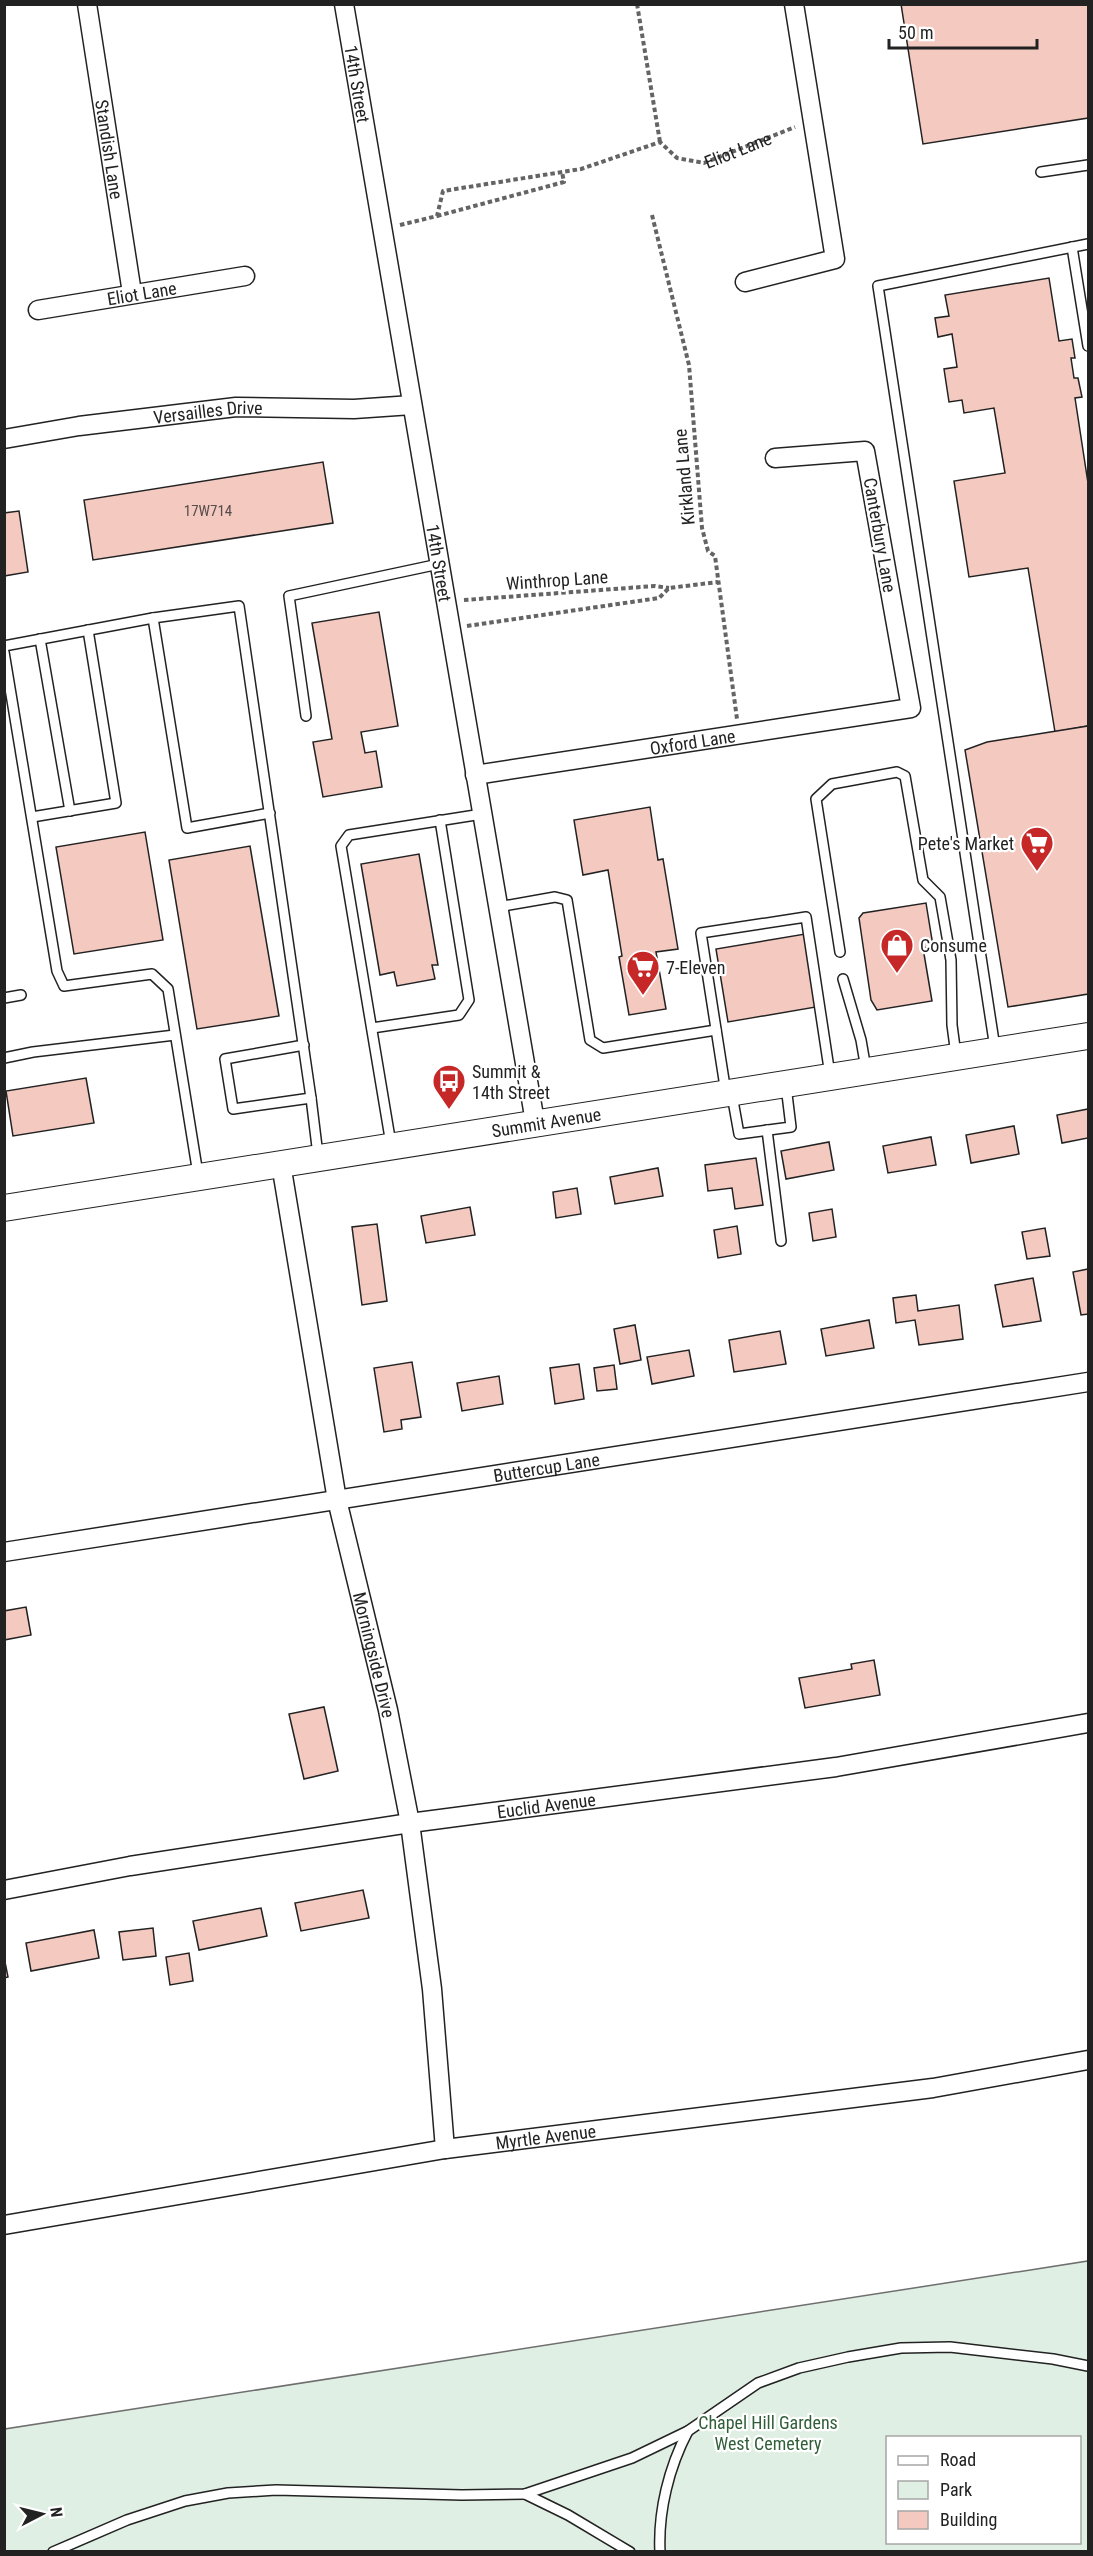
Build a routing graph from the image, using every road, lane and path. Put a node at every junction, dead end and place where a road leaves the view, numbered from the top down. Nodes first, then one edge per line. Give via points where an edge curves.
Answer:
1 (87, 4) edge
2 (344, 4) edge
3 (637, 4) edge
4 (794, 4) edge
5 (813, 119) junction
6 (660, 142) junction
7 (1089, 165) edge
8 (562, 172) junction
9 (1041, 172) dead end
10 (652, 215) dead end
11 (437, 216) junction
12 (382, 230) junction
13 (1089, 244) edge
14 (1072, 247) junction
15 (245, 276) dead end
16 (745, 282) dead end
17 (132, 293) junction
18 (38, 310) dead end
19 (1089, 346) edge
20 (412, 405) junction
21 (4, 439) edge
22 (775, 458) dead end
23 (440, 564) junction
24 (718, 582) junction
25 (669, 588) junction
26 (446, 602) junction
27 (153, 618) junction
28 (451, 629) junction
29 (88, 630) junction
30 (39, 639) junction
31 (4, 646) edge
32 (4, 652) edge
33 (911, 708) joint
34 (306, 716) dead end
35 (739, 735) junction
36 (475, 775) junction
37 (70, 811) junction
38 (270, 813) junction
39 (482, 814) junction
40 (32, 817) junction
41 (440, 820) junction
42 (498, 908) junction
43 (840, 952) dead end
44 (843, 979) dead end
45 (21, 995) dead end
46 (4, 998) edge
47 (372, 1029) junction
48 (716, 1030) junction
49 (175, 1035) junction
50 (1089, 1036) edge
51 (304, 1045) junction
52 (995, 1050) junction
53 (957, 1057) junction
54 (4, 1058) edge
55 (866, 1071) junction
56 (831, 1076) junction
57 (786, 1083) junction
58 (729, 1092) junction
59 (311, 1098) junction
60 (536, 1122) junction
61 (767, 1130) junction
62 (392, 1146) junction
63 (318, 1158) junction
64 (281, 1164) junction
65 (198, 1177) junction
66 (4, 1208) edge
67 (781, 1241) dead end
68 (1089, 1383) edge
69 (337, 1500) junction
70 (4, 1552) edge
71 (1089, 1723) edge
72 (410, 1823) junction
73 (4, 1890) edge
74 (1089, 2060) edge
75 (444, 2149) junction
76 (4, 2225) edge
77 (1089, 2366) edge
78 (687, 2431) junction
79 (525, 2494) junction
80 (53, 2552) edge
81 (630, 2552) edge
82 (660, 2552) edge

1 - 17 street, Standish Lane
2 - 12 street, 14th Street
3 - 6 path
4 - 5 street
5 - 6 path, Eliot Lane via 704,163 678,158
5 - 16 street via 835,259
6 - 8 path via 596,165
7 - 9 lane
8 - 11 path via 564,182
8 - 11 path via 443,191
10 - 24 path, Kirkland Lane via 689,365 702,528 708,551 715,556
11 - 12 path
12 - 20 street, 14th Street
13 - 14 lane
14 - 19 lane
14 - 52 lane via 878,286
15 - 17 street, Eliot Lane
17 - 18 street, Eliot Lane
20 - 21 street, Versailles Drive via 354,409 236,407
20 - 23 street, 14th Street
22 - 33 street, Canterbury Lane via 865,451
23 - 26 street, 14th Street
23 - 34 lane via 289,596
24 - 25 path, Winthrop Lane
24 - 35 path, Kirkland Lane
25 - 26 path, Winthrop Lane
25 - 28 path, Winthrop Lane via 658,597
26 - 28 street, 14th Street
27 - 29 lane
27 - 38 lane via 239,606
27 - 38 lane via 187,828
28 - 36 street, 14th Street
29 - 30 lane
29 - 37 lane via 116,803
30 - 31 lane
30 - 37 lane
32 - 40 lane
33 - 35 street, Oxford Lane
35 - 36 street, Oxford Lane
36 - 39 street, 14th Street
37 - 40 lane
38 - 51 lane
39 - 41 lane
39 - 42 street, 14th Street
40 - 49 lane via 57,971 64,986 152,974 168,989
41 - 47 lane via 469,1000 459,1015
41 - 47 lane via 349,835 341,846
42 - 48 lane via 555,897 567,900 590,1040 603,1048
42 - 60 street, 14th Street
43 - 53 lane via 816,799 832,784 897,772 905,776 923,880 940,897 951,960 952,1025
44 - 55 lane
45 - 46 lane
47 - 62 lane
48 - 56 lane via 701,933 806,917
48 - 58 lane
49 - 54 lane
49 - 65 lane
50 - 52 main road, Summit Avenue
51 - 59 lane
51 - 59 lane via 225,1059 233,1109
52 - 53 main road, Summit Avenue
53 - 55 main road, Summit Avenue
55 - 56 main road, Summit Avenue
56 - 57 main road, Summit Avenue
57 - 58 main road, Summit Avenue
57 - 61 lane via 791,1127
58 - 60 main road, Summit Avenue
58 - 61 lane via 739,1134
59 - 63 lane
60 - 62 main road, Summit Avenue
61 - 67 lane
62 - 63 main road, Summit Avenue
63 - 64 main road, Summit Avenue
64 - 65 main road, Summit Avenue
64 - 69 street, Morningside Drive
65 - 66 main road, Summit Avenue
68 - 69 street, Buttercup Lane
69 - 70 street, Buttercup Lane
69 - 72 street, Morningside Drive via 388,1710
71 - 72 street, Euclid Avenue via 836,1767
72 - 73 street, Euclid Avenue via 130,1866
72 - 75 street, Morningside Drive via 432,1989
74 - 75 street, Myrtle Avenue via 933,2088
75 - 76 street, Myrtle Avenue
77 - 78 lane via 950,2347 869,2354 799,2368 758,2383
78 - 79 lane via 632,2458
78 - 82 lane via 673,2459
79 - 80 lane via 276,2490 228,2493 185,2501 127,2520
79 - 81 lane

